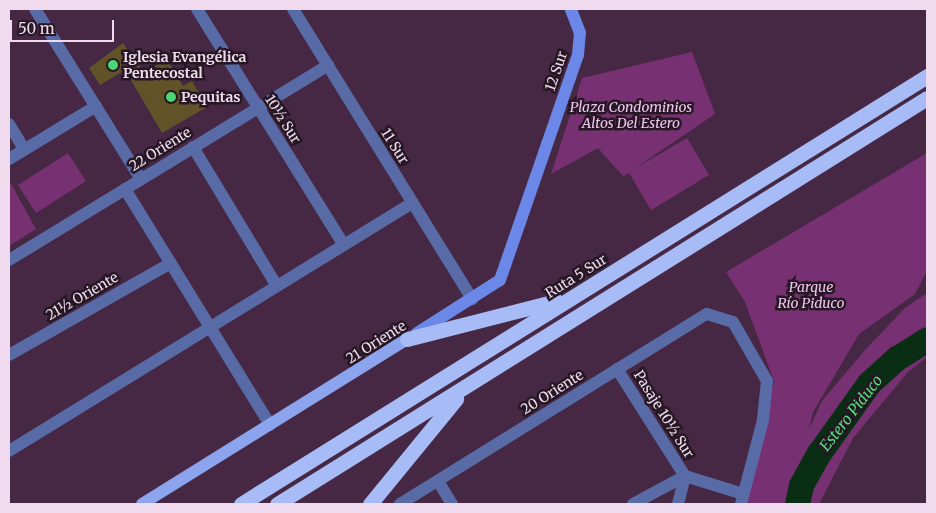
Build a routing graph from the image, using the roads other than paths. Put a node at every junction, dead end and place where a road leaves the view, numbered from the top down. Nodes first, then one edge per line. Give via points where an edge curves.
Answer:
1 (35, 9) edge
2 (197, 9) edge
3 (293, 9) edge
4 (571, 9) edge
5 (328, 65) junction
6 (927, 76) edge
7 (927, 98) edge
8 (96, 106) junction
9 (258, 107) junction
10 (9, 124) edge
11 (547, 142) joint
12 (193, 147) junction
13 (24, 149) junction
14 (9, 159) edge
15 (141, 179) junction
16 (125, 189) junction
17 (412, 202) junction
18 (344, 245) junction
19 (9, 260) edge
20 (170, 263) junction
21 (277, 286) junction
22 (581, 292) junction
23 (472, 299) junction
24 (210, 328) junction
25 (408, 339) junction
26 (9, 355) edge
27 (618, 369) junction
28 (473, 382) junction
29 (270, 424) junction
30 (9, 451) edge
31 (685, 476) junction
32 (438, 481) junction
33 (742, 499) edge
34 (142, 504) edge
35 (241, 504) edge
36 (277, 504) edge
37 (370, 504) edge
38 (400, 504) edge
39 (452, 504) edge
40 (633, 504) edge
41 (678, 504) edge

1 - 8 street
2 - 9 street, 10½ Sur
3 - 5 street, 11 Sur
4 - 11 street, 12 Sur via 580,48
5 - 9 street, 22 Oriente
5 - 17 street, 11 Sur
6 - 22 highway, Ruta 5 Sur
7 - 28 highway
8 - 13 street
8 - 15 street
9 - 12 street, 22 Oriente
9 - 18 street, 10½ Sur
10 - 13 street
11 - 23 street, 21 Oriente via 500,280
12 - 15 street, 22 Oriente
12 - 21 street
13 - 14 street
15 - 16 street, 22 Oriente
16 - 19 street, 22 Oriente
16 - 20 street
17 - 18 street
17 - 23 street, 11 Sur
18 - 21 street
20 - 24 street
20 - 26 street, 21½ Oriente
21 - 24 street
22 - 25 highway
22 - 35 highway, Ruta 5 Sur
23 - 25 street, 21 Oriente
24 - 29 street
24 - 30 street
25 - 29 main road, 21 Oriente
27 - 31 street, Pasaje 10½ Sur
27 - 32 street, 20 Oriente
27 - 33 street, 20 Oriente via 707,314 722,315 742,332 766,381 763,420
28 - 36 highway
28 - 37 highway via 427,431
29 - 34 main road, 21 Oriente
31 - 33 street
31 - 40 street
31 - 41 street, Pasaje 10½ Sur
32 - 38 street, 20 Oriente
32 - 39 street

